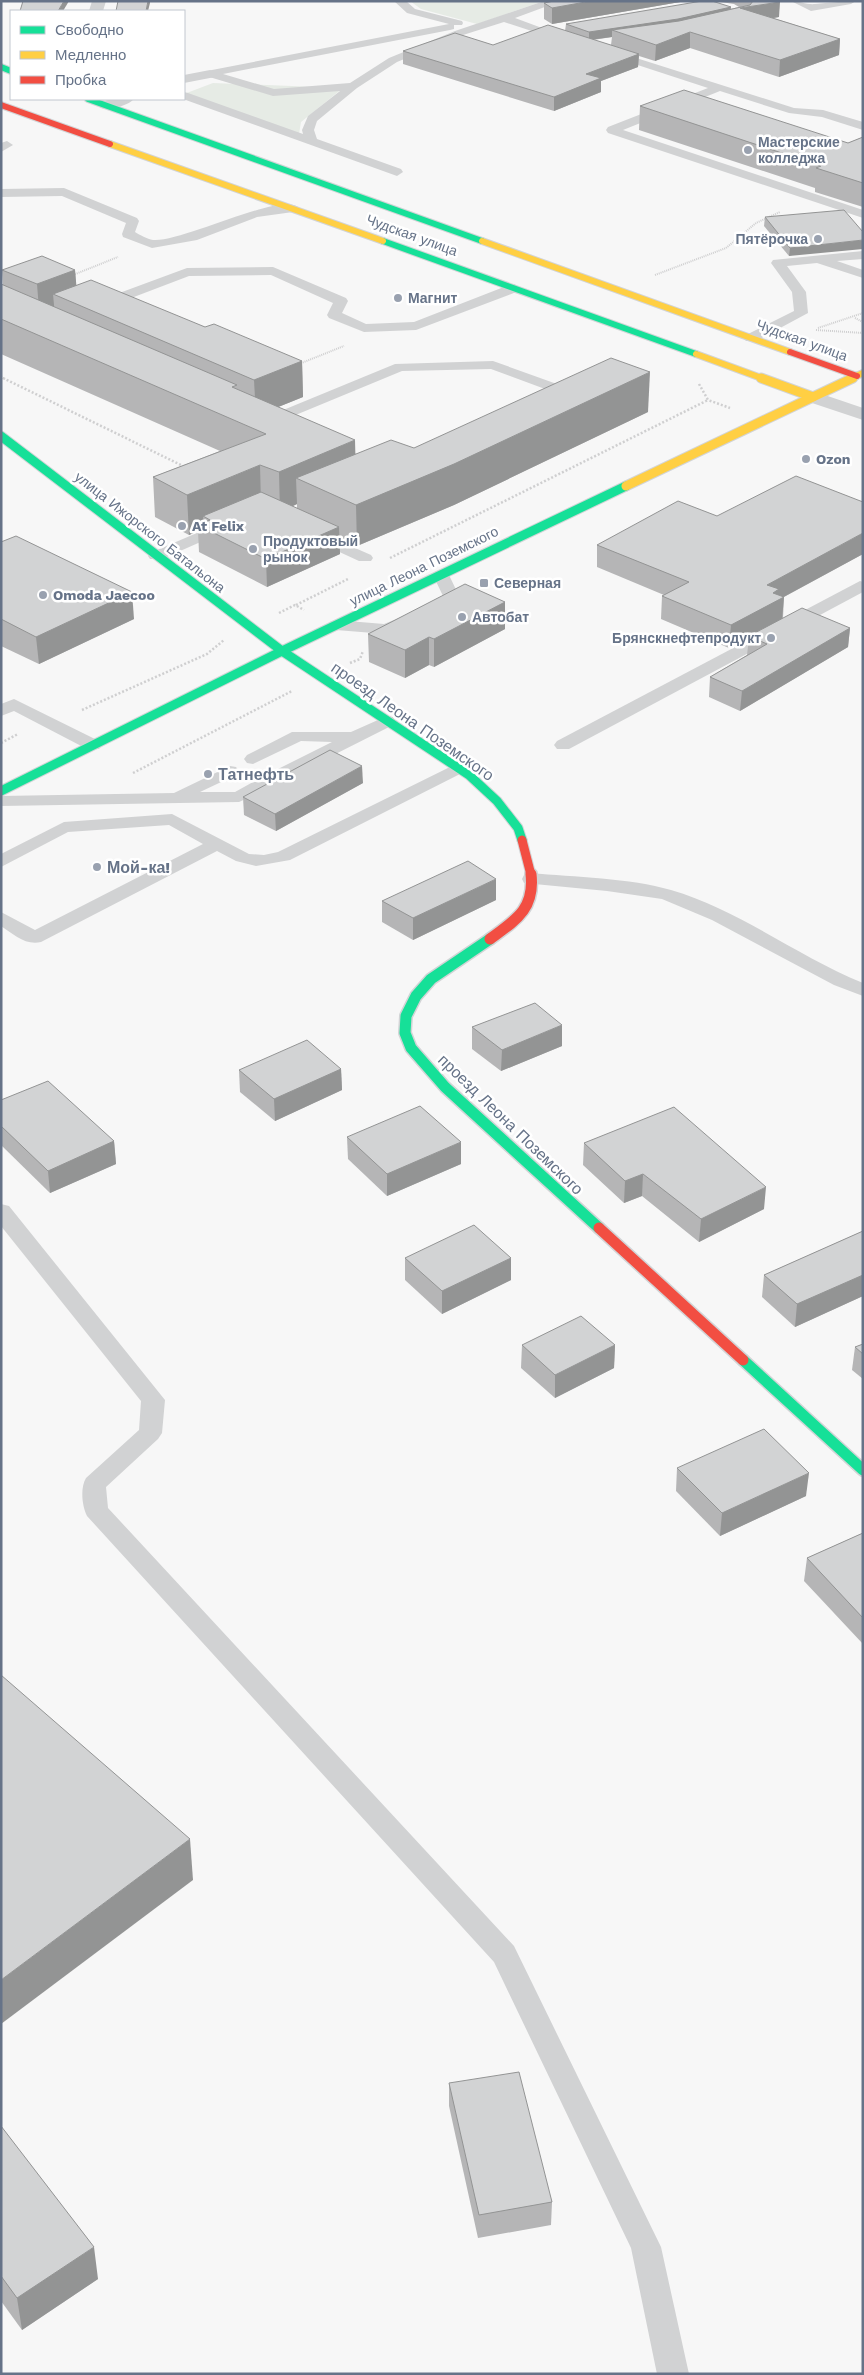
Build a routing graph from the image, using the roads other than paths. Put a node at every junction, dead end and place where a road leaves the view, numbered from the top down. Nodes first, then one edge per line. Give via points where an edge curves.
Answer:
1 (399, 1) edge
2 (796, 1) edge
3 (851, 1) edge
4 (559, 3) edge
5 (504, 18) junction
6 (463, 25) junction
7 (571, 26) edge
8 (475, 28) junction
9 (542, 31) junction
10 (577, 42) edge
11 (639, 50) edge
12 (603, 51) edge
13 (620, 57) junction
14 (210, 74) junction
15 (185, 79) edge
16 (353, 86) junction
17 (718, 88) junction
18 (185, 95) edge
19 (91, 100) edge
20 (123, 100) edge
21 (1, 105) edge
22 (106, 106) junction
23 (863, 126) edge
24 (312, 142) junction
25 (397, 172) dead end
26 (1, 193) edge
27 (293, 208) junction
28 (863, 214) edge
29 (863, 255) edge
30 (818, 259) junction
31 (863, 274) edge
32 (514, 288) junction
33 (85, 311) edge
34 (752, 338) junction
35 (860, 374) edge
36 (812, 397) junction
37 (566, 406) edge
38 (863, 414) edge
39 (277, 433) edge
40 (1, 436) edge
41 (235, 522) edge
42 (298, 527) edge
43 (156, 556) junction
44 (365, 558) dead end
45 (441, 575) junction
46 (863, 587) edge
47 (336, 625) junction
48 (282, 651) junction
49 (1, 711) edge
50 (387, 721) junction
51 (353, 737) junction
52 (93, 745) junction
53 (563, 745) dead end
54 (253, 759) dead end
55 (458, 768) junction
56 (230, 771) dead end
57 (282, 774) edge
58 (259, 786) edge
59 (1, 791) edge
60 (176, 798) junction
61 (1, 801) edge
62 (217, 844) junction
63 (1, 862) edge
64 (531, 879) junction
65 (1, 918) edge
66 (863, 990) edge
67 (1, 1211) edge
68 (863, 1470) edge
69 (673, 2374) edge

1 - 6 lane via 411,10
2 - 3 lane via 811,8
4 - 5 lane
5 - 8 lane
5 - 9 lane
6 - 8 lane
6 - 14 lane
7 - 9 lane
8 - 16 lane via 393,60
9 - 10 lane
11 - 13 lane
12 - 13 lane
13 - 17 lane
14 - 15 street
14 - 16 lane via 273,93
16 - 24 lane via 312,120 308,130
17 - 23 lane via 793,111 823,114
17 - 28 lane via 612,130
18 - 24 lane
19 - 22 main road, Чудская улица
20 - 22 street
21 - 27 main road, Чудская улица
22 - 34 main road, Чудская улица
24 - 25 lane
26 - 27 lane via 64,192 133,221 128,234 152,244 192,237 254,214
27 - 32 main road, Чудская улица
29 - 30 lane
30 - 31 lane
30 - 34 lane via 778,263 803,300 801,313
32 - 33 lane via 416,326 364,328 334,315 341,301 273,271 187,272
32 - 36 main road, Чудская улица
34 - 35 main road, Чудская улица
35 - 36 main road, улица Леона Поземского
36 - 38 street
36 - 45 main road, улица Леона Поземского
37 - 39 lane via 584,398 493,365 400,367 255,423
40 - 43 main road, улица Ижорского Батальона
41 - 43 lane
42 - 44 lane
43 - 48 main road, улица Ижорского Батальона
45 - 47 main road, улица Леона Поземского
45 - 47 lane via 452,598 386,630
46 - 53 lane
47 - 48 main road, улица Леона Поземского
48 - 50 main road, проезд Леона Поземского
48 - 52 main road, улица Леона Поземского
49 - 52 lane via 14,704
50 - 51 lane
50 - 55 main road, проезд Леона Поземского
51 - 54 lane via 298,736
51 - 57 lane
52 - 59 main road, улица Леона Поземского
55 - 62 lane via 284,856 264,863 244,859
55 - 64 main road, проезд Леона Поземского via 497,801 518,828
56 - 60 lane
58 - 60 lane via 239,797
60 - 61 lane
62 - 63 lane via 172,819 64,827
62 - 65 lane via 34,938
64 - 66 lane via 666,894 719,916
64 - 68 main road, проезд Леона Поземского via 532,899 518,920 431,979 416,996 406,1016 405,1033 411,1048 445,1088
67 - 69 lane via 153,1400 150,1434 94,1484 96,1510 504,1954 646,2247

